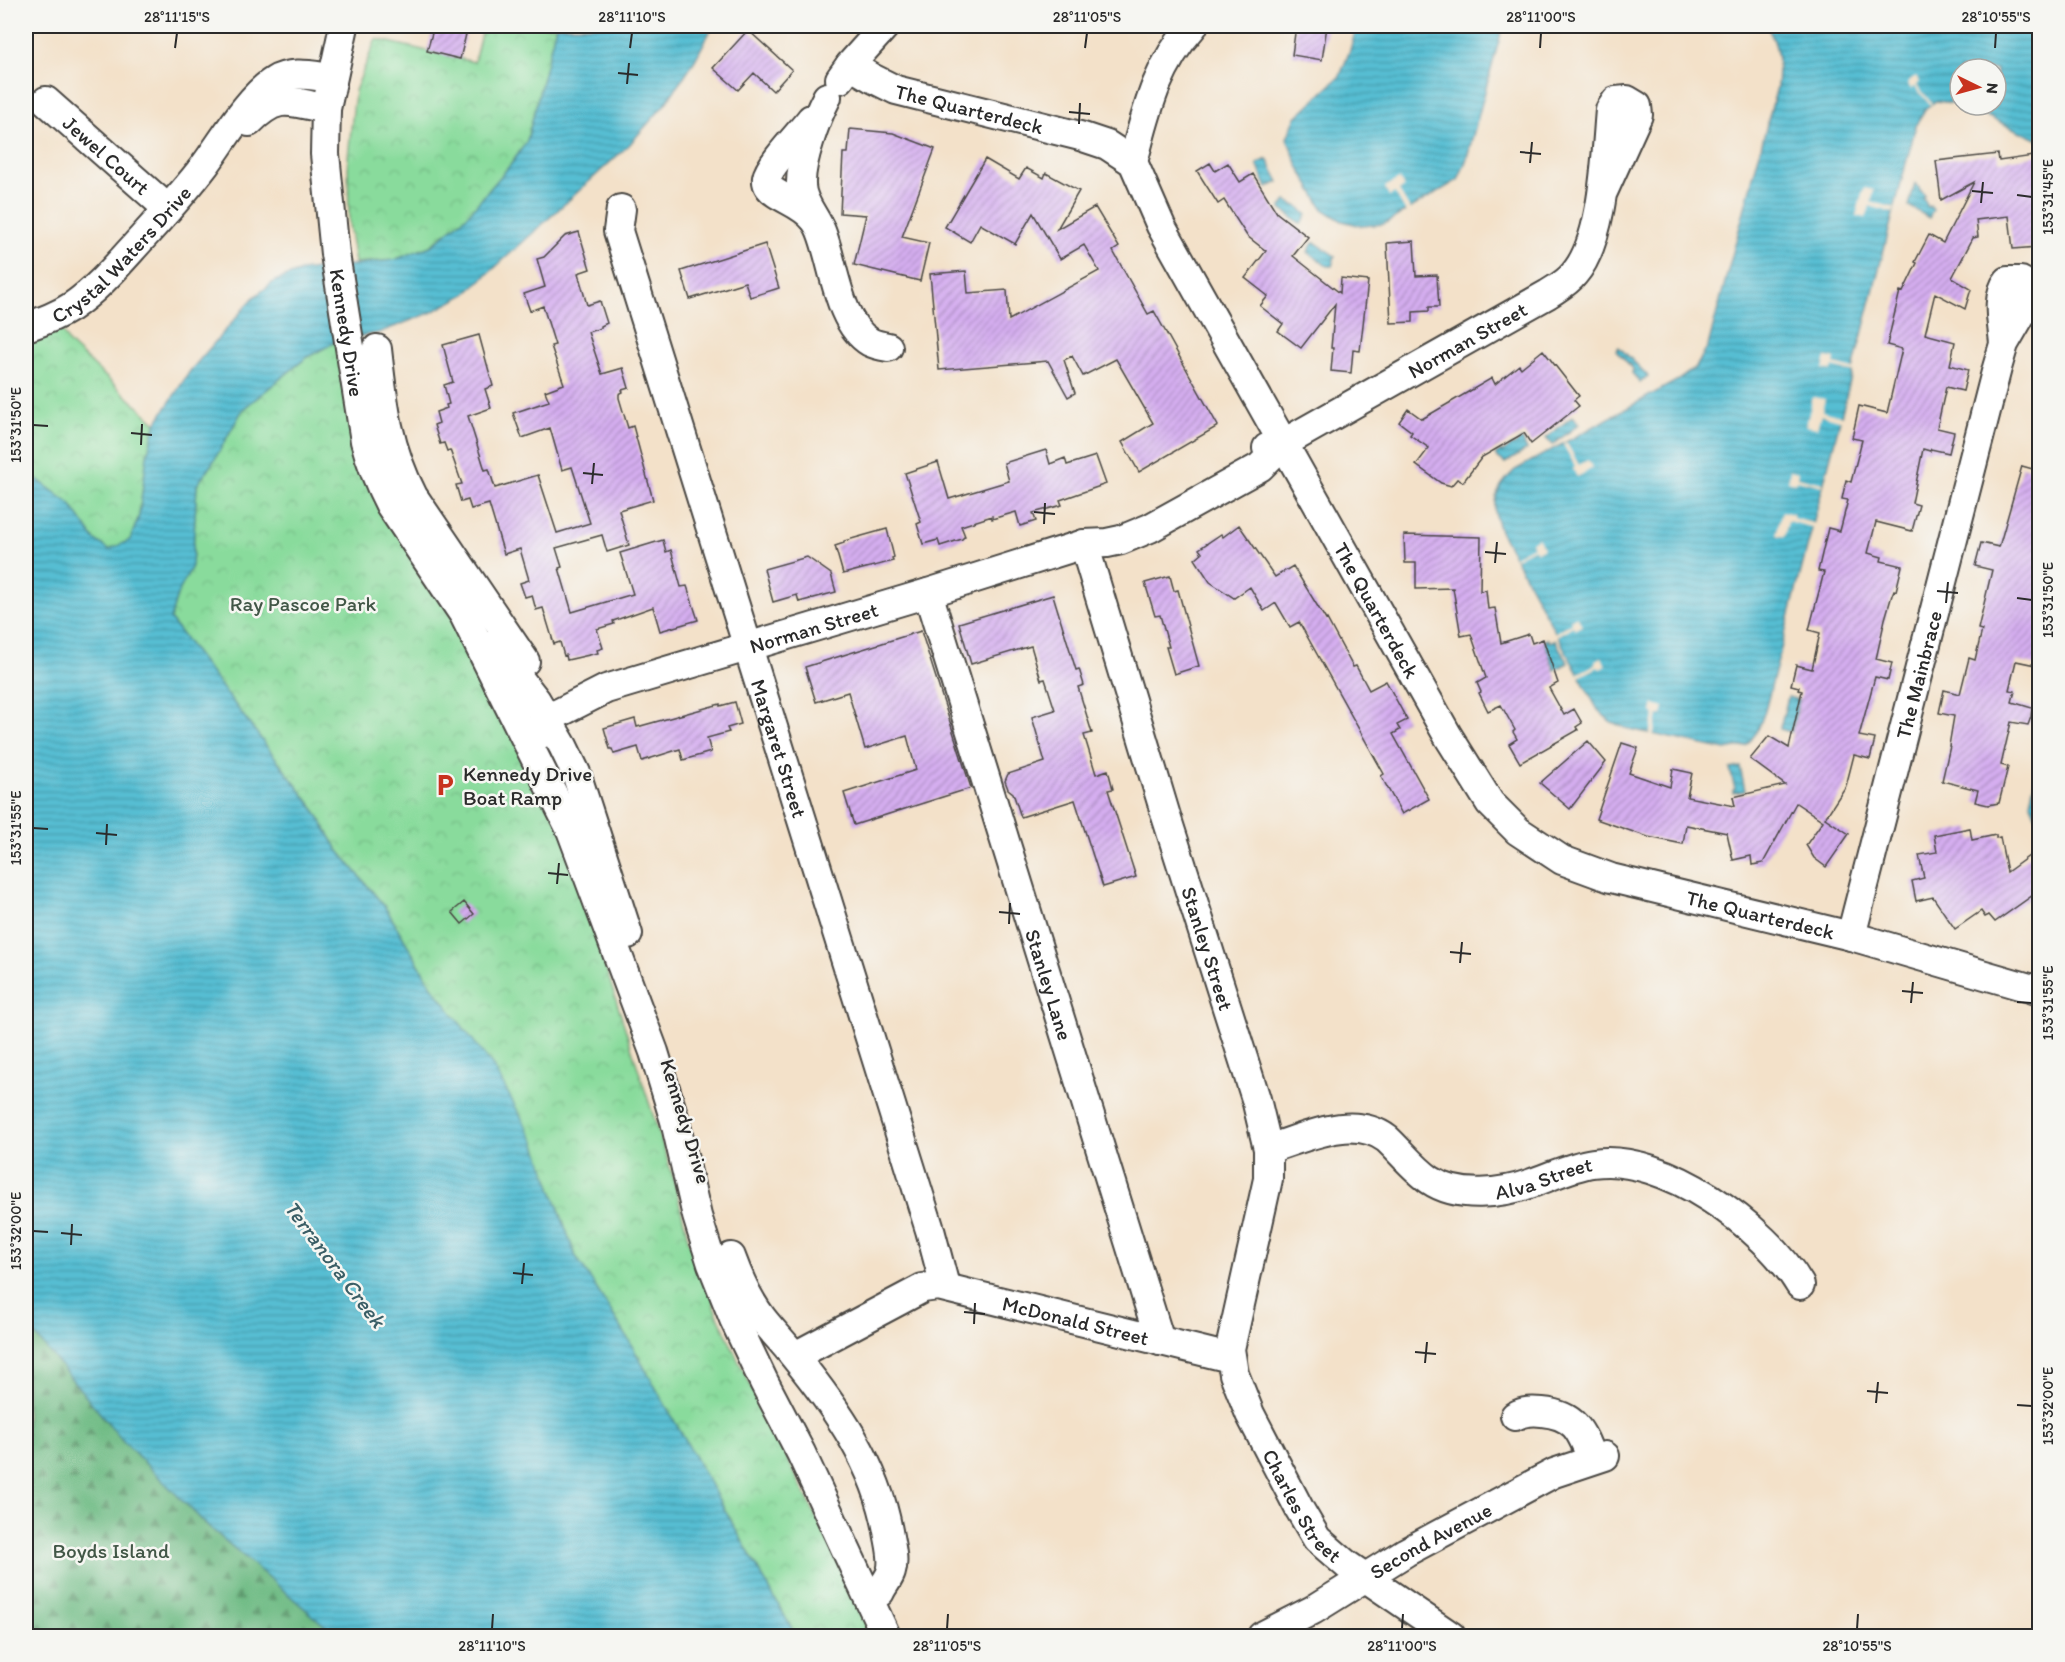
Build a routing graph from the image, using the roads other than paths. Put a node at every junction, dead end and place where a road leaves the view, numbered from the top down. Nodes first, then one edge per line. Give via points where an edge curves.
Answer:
1 (344, 26) edge
2 (885, 26) edge
3 (1193, 26) edge
4 (850, 65) junction
5 (332, 78) junction
6 (46, 101) dead end
7 (326, 109) junction
8 (1133, 162) junction
9 (205, 165) junction
10 (1602, 194) dead end
11 (168, 209) junction
12 (621, 209) dead end
13 (26, 327) edge
14 (2004, 344) dead end
15 (888, 347) dead end
16 (364, 350) junction
17 (1284, 443) junction
18 (1084, 544) junction
19 (928, 593) junction
20 (464, 615) junction
21 (749, 647) junction
22 (553, 716) junction
23 (584, 863) junction
24 (1851, 936) junction
25 (2040, 991) edge
26 (1268, 1149) junction
27 (730, 1257) junction
28 (1800, 1285) dead end
29 (945, 1286) junction
30 (1160, 1341) junction
31 (795, 1356) junction
32 (1230, 1358) junction
33 (1515, 1416) dead end
34 (1365, 1578) junction
35 (880, 1592) junction
36 (886, 1636) edge
37 (899, 1636) edge
38 (1262, 1636) edge
39 (1451, 1636) edge

1 - 5 street, Kennedy Drive
2 - 4 street
3 - 8 street via 1174,48 1156,81
4 - 8 street, The Quarterdeck via 905,93 1080,135
4 - 15 street via 773,166 767,180 774,191 805,209 817,223 851,322 870,342
5 - 7 street, Kennedy Drive
5 - 9 street, Crystal Waters Drive via 295,75 275,81 232,127
6 - 11 street, Jewel Court
7 - 9 street, Crystal Waters Drive via 274,102
7 - 16 street, Kennedy Drive via 325,154 335,254
8 - 17 street, The Quarterdeck via 1161,226
9 - 11 street, Crystal Waters Drive
10 - 17 street, Norman Street via 1585,258 1568,280
11 - 13 street, Crystal Waters Drive via 100,284 70,308
12 - 21 street, Margaret Street via 618,231
14 - 24 street, The Mainbrace
16 - 20 street, Kennedy Drive via 365,441 380,486
16 - 22 street via 403,478
17 - 18 street, Norman Street via 1252,453
17 - 24 street, The Quarterdeck via 1466,767 1490,803 1518,831 1562,860 1611,878
18 - 19 street, Norman Street
18 - 26 street, Stanley Street via 1256,1099
19 - 21 street, Norman Street
19 - 30 street, Stanley Lane
20 - 22 street, Kennedy Drive
20 - 23 street, Kennedy Drive via 548,781
21 - 22 street, Norman Street via 606,689
21 - 29 street, Margaret Street
22 - 23 street via 542,724 540,731 571,800
22 - 27 street, Kennedy Drive via 576,773
23 - 36 street, Kennedy Drive via 654,1052 712,1264 734,1319
24 - 25 street, The Quarterdeck
26 - 28 street, Alva Street via 1342,1127 1364,1127 1387,1139 1433,1182 1472,1192 1516,1188 1591,1163 1631,1164 1669,1176 1706,1196 1760,1236 1779,1254
26 - 32 street, Stanley Street via 1266,1191 1232,1333
27 - 31 street via 755,1308
27 - 35 street, Kennedy Drive via 772,1364
29 - 30 street, McDonald Street
29 - 31 street, McDonald Street via 923,1288
30 - 32 street, McDonald Street
31 - 35 street via 845,1424 873,1478 885,1517 892,1565
32 - 34 street, Charles Street via 1250,1414 1310,1528 1327,1549
33 - 34 street, Second Avenue via 1534,1411 1565,1416 1598,1458 1543,1478
34 - 38 street, Second Avenue
34 - 39 street, Charles Street
35 - 37 street, Kennedy Drive

